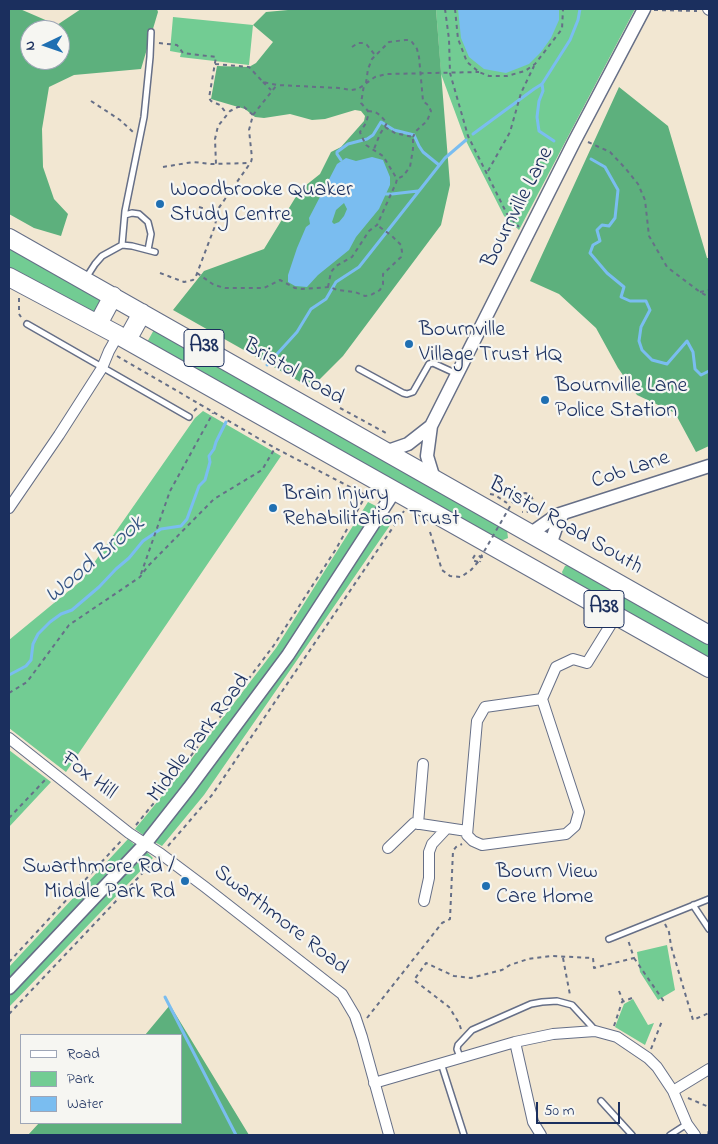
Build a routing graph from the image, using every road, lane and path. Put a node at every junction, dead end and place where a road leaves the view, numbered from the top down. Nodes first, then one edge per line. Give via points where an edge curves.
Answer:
1 (445, 9) edge
2 (455, 9) edge
3 (563, 9) edge
4 (648, 10) edge
5 (706, 10) edge
6 (151, 32) dead end
7 (151, 42) junction
8 (352, 47) dead end
9 (375, 55) junction
10 (215, 64) junction
11 (535, 64) junction
12 (420, 72) junction
13 (480, 72) junction
14 (450, 73) junction
15 (263, 82) junction
16 (365, 84) junction
17 (277, 85) junction
18 (271, 90) junction
19 (91, 102) dead end
20 (368, 111) junction
21 (227, 114) junction
22 (253, 115) junction
23 (386, 125) junction
24 (413, 135) junction
25 (140, 139) junction
26 (584, 140) dead end
27 (374, 149) junction
28 (250, 163) junction
29 (216, 164) junction
30 (163, 167) dead end
31 (487, 172) junction
32 (397, 179) junction
33 (199, 207) dead end
34 (217, 214) junction
35 (124, 215) junction
36 (377, 225) junction
37 (528, 237) junction
38 (9, 238) edge
39 (122, 245) junction
40 (148, 250) junction
41 (155, 252) dead end
42 (160, 273) dead end
43 (197, 273) junction
44 (14, 280) edge
45 (84, 280) junction
46 (329, 287) junction
47 (709, 290) edge
48 (700, 292) junction
49 (113, 296) junction
50 (709, 296) edge
51 (142, 313) junction
52 (27, 324) joint
53 (98, 324) junction
54 (128, 341) junction
55 (109, 351) junction
56 (102, 368) junction
57 (359, 370) dead end
58 (458, 374) junction
59 (214, 412) junction
60 (189, 417) dead end
61 (431, 426) junction
62 (275, 448) junction
63 (392, 456) junction
64 (709, 466) edge
65 (434, 479) junction
66 (394, 492) junction
67 (488, 493) dead end
68 (511, 505) dead end
69 (9, 508) edge
70 (564, 513) junction
71 (516, 517) junction
72 (430, 532) dead end
73 (530, 534) junction
74 (550, 545) junction
75 (499, 550) junction
76 (569, 556) junction
77 (526, 565) junction
78 (140, 577) junction
79 (556, 582) junction
80 (616, 616) junction
81 (709, 635) edge
82 (709, 668) edge
83 (9, 693) edge
84 (542, 699) junction
85 (9, 738) edge
86 (423, 764) dead end
87 (52, 772) junction
88 (9, 818) edge
89 (418, 824) junction
90 (447, 828) junction
91 (129, 833) junction
92 (469, 835) junction
93 (145, 844) junction
94 (388, 848) dead end
95 (709, 899) edge
96 (424, 902) dead end
97 (694, 905) junction
98 (661, 918) junction
99 (709, 929) edge
100 (625, 933) junction
101 (608, 939) dead end
102 (563, 957) junction
103 (634, 958) junction
104 (9, 962) edge
105 (653, 986) junction
106 (9, 988) edge
107 (649, 989) dead end
108 (619, 991) dead end
109 (632, 998) dead end
110 (623, 1001) junction
111 (665, 1002) dead end
112 (572, 1005) junction
113 (709, 1013) edge
114 (662, 1021) dead end
115 (359, 1028) junction
116 (595, 1031) junction
117 (610, 1035) junction
118 (463, 1038) junction
119 (515, 1042) junction
120 (460, 1057) junction
121 (648, 1058) junction
122 (441, 1062) junction
123 (709, 1069) edge
124 (374, 1082) junction
125 (673, 1091) junction
126 (601, 1101) dead end
127 (709, 1107) edge
128 (687, 1124) junction
129 (709, 1128) edge
130 (389, 1135) edge
131 (464, 1135) edge
132 (541, 1135) edge
133 (632, 1135) edge
134 (670, 1135) edge
135 (695, 1135) edge
136 (708, 1135) edge

1 - 14 path
2 - 13 path via 458,39 467,62
3 - 11 path via 562,29
4 - 5 path
4 - 37 street, Bournville Lane via 574,142
6 - 7 lane
7 - 10 path via 177,46 183,53 215,56
7 - 25 lane
8 - 9 path via 363,42
9 - 12 path via 389,42 409,40 417,49
9 - 16 path via 369,64
10 - 15 path via 249,67
10 - 21 path via 209,98
11 - 13 path via 507,76 489,76
11 - 31 path via 521,93 510,132
12 - 14 path
12 - 16 path via 387,74
12 - 24 path via 422,97 431,111 427,121
13 - 14 path
14 - 31 path via 468,136
15 - 17 path
15 - 18 path
16 - 17 path via 351,90
16 - 20 path via 361,103
17 - 18 path
18 - 22 path
19 - 25 path via 120,120
20 - 23 path via 380,115 386,120
20 - 27 path via 360,132 366,145
21 - 22 path via 242,107
21 - 29 path via 217,129
22 - 28 path via 249,130
23 - 24 path via 394,132
23 - 27 path
24 - 32 path via 410,167
25 - 35 lane
26 - 48 path via 610,152 638,184 644,200 649,236 662,259 667,267
27 - 32 path via 383,156
28 - 29 path
28 - 34 path
29 - 30 path via 188,162
31 - 37 path via 507,214
32 - 36 path
33 - 34 path
34 - 43 path
35 - 39 lane
35 - 40 lane via 139,214 148,222 151,234
36 - 46 path via 369,231 352,257 331,272
36 - 46 path via 389,232 402,252 401,257 383,274 383,284 376,294 365,296
37 - 58 street, Bournville Lane
38 - 45 highway, Bristol Road / A38
39 - 40 lane
39 - 45 lane via 102,256
40 - 41 lane
42 - 43 path via 184,282 193,280
43 - 46 path via 214,285 225,288 264,288 280,280 295,288
44 - 52 path via 19,314
44 - 53 highway, A38
45 - 49 highway, Bristol Road / A38
47 - 48 path
48 - 50 path
49 - 51 highway, Bristol Road / A38
49 - 53 highway
51 - 54 highway
51 - 54 highway
51 - 63 highway, Bristol Road / A38
52 - 56 lane
53 - 54 highway, A38
54 - 55 street
54 - 66 highway, A38
55 - 56 street
55 - 59 path
56 - 60 lane
56 - 69 street
57 - 58 lane via 408,394 413,392 430,364
58 - 61 street, Bournville Lane
59 - 62 path
59 - 78 path via 170,490
61 - 63 street, Bournville Lane
61 - 65 street, Bournville Lane via 427,456
62 - 78 path via 262,470 214,499
62 - 91 path via 366,495 336,549 274,645
63 - 65 highway, Bristol Road South / A38
64 - 70 street, Cob Lane
65 - 71 highway, Bristol Road South / A38
66 - 75 highway, A38
66 - 93 street, Middle Park Road via 288,655
67 - 68 path
70 - 73 street, Cob Lane
70 - 74 street
71 - 72 path, bridge via 532,508 534,502 526,493 517,496 479,562 461,577 450,576 442,570
71 - 73 highway, Bristol Road South / A38
71 - 75 highway via 513,541
73 - 74 highway, Bristol Road South / A38
73 - 77 highway via 520,545 518,553
74 - 76 highway, Bristol Road South / A38
74 - 77 highway via 545,560
75 - 77 highway, A38
76 - 79 highway via 556,566
76 - 81 highway, Bristol Road South / A38
77 - 79 highway, A38
78 - 83 path via 69,625 27,682
79 - 80 highway, A38
80 - 82 highway, A38
80 - 84 street via 587,663 573,659 556,667
84 - 92 street via 485,707 476,721
84 - 92 street via 579,812 575,826 566,834 482,844
85 - 87 street, Fox Hill
86 - 89 street
87 - 88 path
87 - 91 street, Fox Hill
89 - 90 street
89 - 94 street
90 - 92 street
90 - 96 street via 429,852 429,878
91 - 93 street, Fox Hill
91 - 104 path
92 - 115 path via 453,851 450,919 442,923
93 - 106 street, Middle Park Road
93 - 115 street, Swarthmore Road via 342,994
95 - 97 lane
97 - 98 lane
97 - 99 lane
98 - 100 lane
98 - 113 path via 670,932 671,946 693,1020
100 - 101 lane
100 - 103 path
102 - 103 path via 593,958 594,968
102 - 112 path
102 - 118 path via 528,959 471,978 454,976 426,963 414,980 449,1007 459,1023
103 - 105 path
105 - 107 path
105 - 111 path
108 - 110 path
109 - 110 path
110 - 117 path
112 - 116 lane
112 - 118 lane via 557,1002 531,1004 472,1030
114 - 121 path
115 - 124 street, Swarthmore Road
116 - 117 street
116 - 119 street via 553,1034
117 - 121 street
118 - 120 lane via 457,1050
119 - 120 street
119 - 132 street via 533,1122
120 - 122 street
121 - 125 street
122 - 124 street
122 - 131 lane
123 - 125 street
124 - 130 street, Swarthmore Road
125 - 127 path
125 - 128 street
126 - 133 lane
128 - 134 lane
128 - 135 street
129 - 136 path

